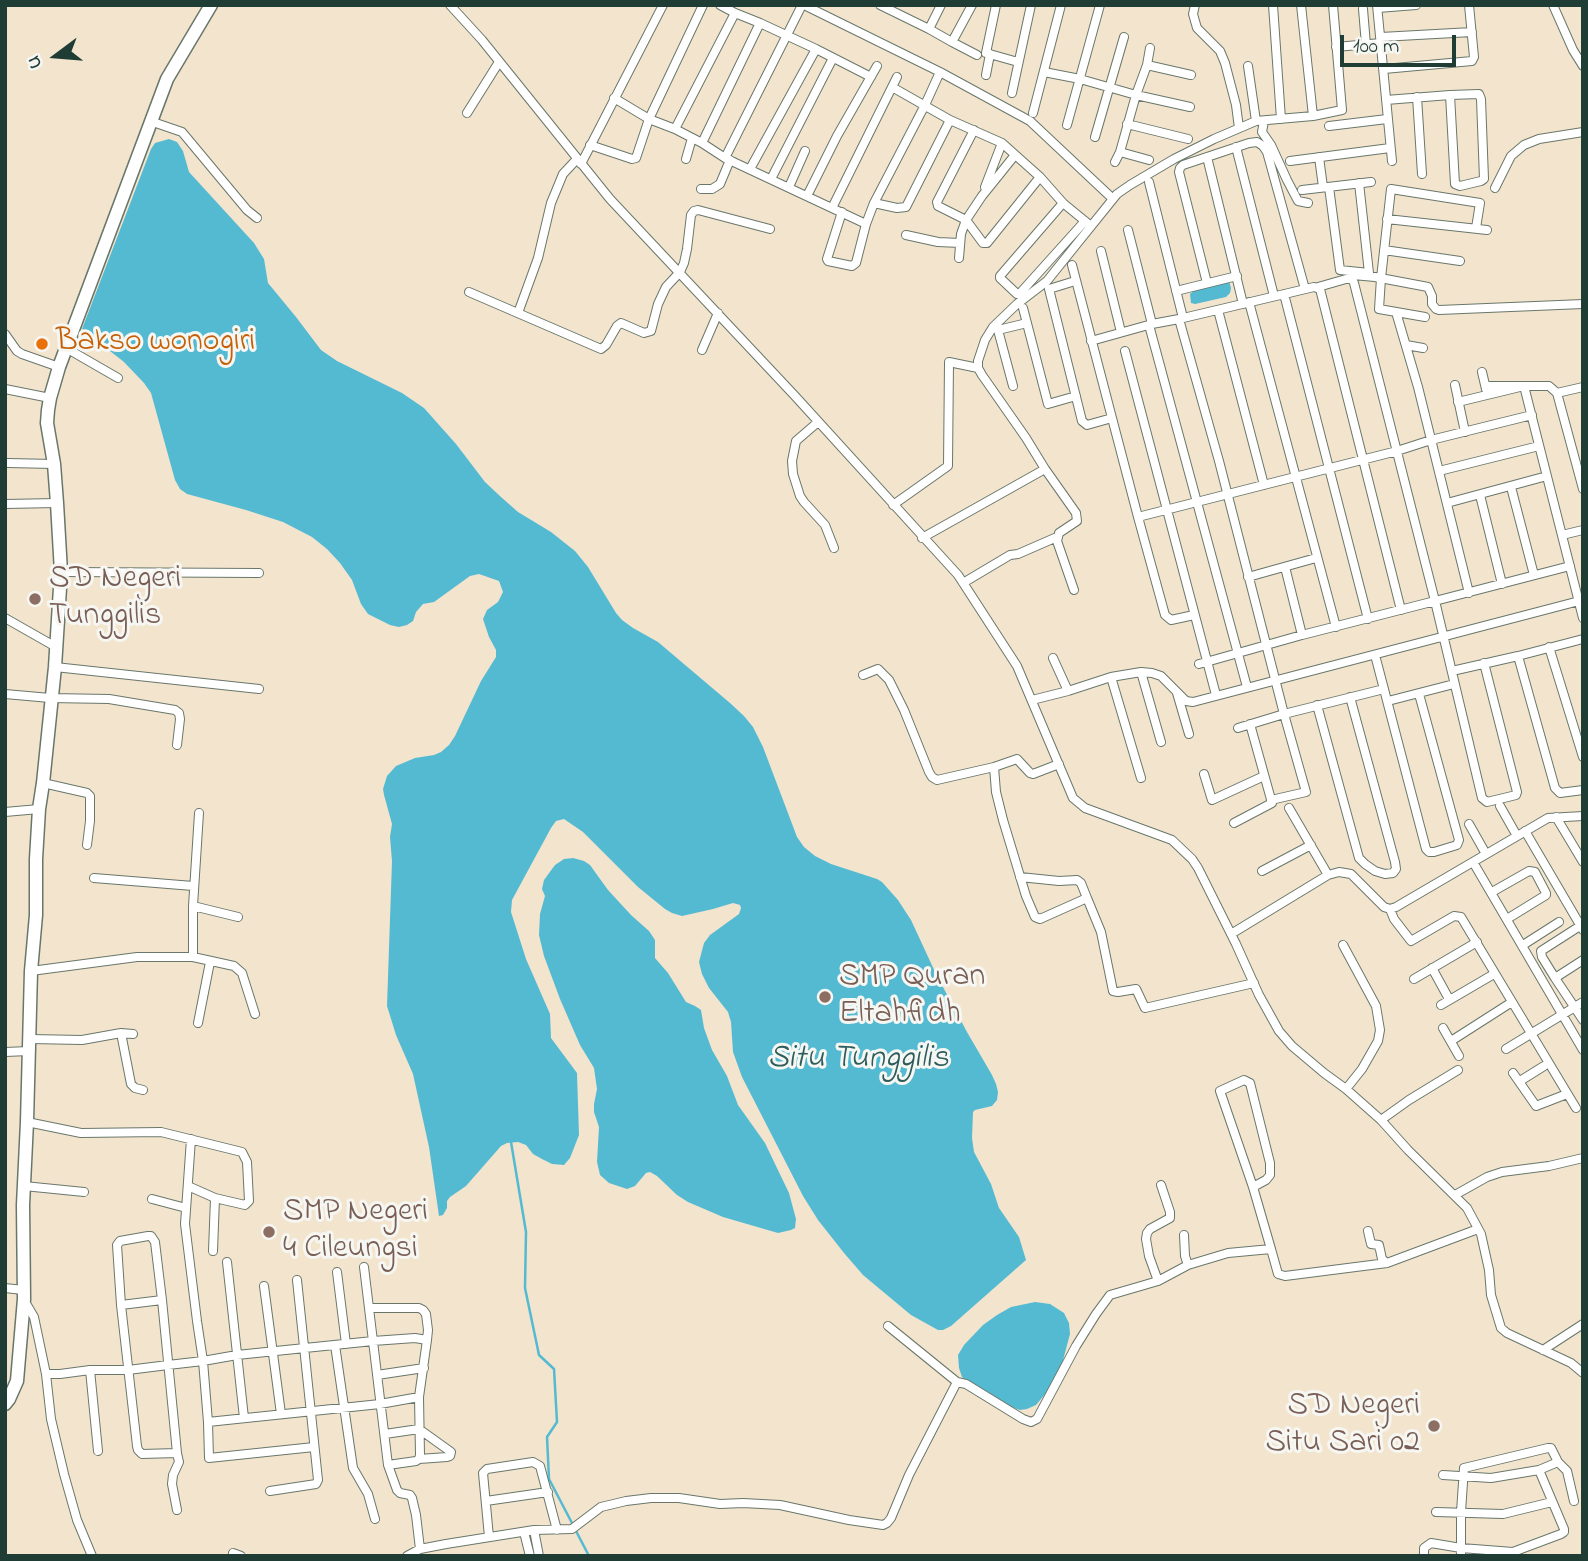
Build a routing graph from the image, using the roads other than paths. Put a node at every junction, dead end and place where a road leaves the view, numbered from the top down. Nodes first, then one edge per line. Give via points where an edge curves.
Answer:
1 (211, 5) edge
2 (450, 5) edge
3 (663, 5) edge
4 (703, 5) edge
5 (720, 5) edge
6 (803, 5) edge
7 (880, 5) edge
8 (941, 5) edge
9 (972, 5) edge
10 (996, 5) edge
11 (1031, 5) edge
12 (1061, 5) edge
13 (1100, 5) edge
14 (1195, 5) edge
15 (1273, 5) edge
16 (1301, 5) edge
17 (1333, 5) edge
18 (1416, 5) edge
19 (1469, 5) edge
20 (1553, 5) edge
21 (1377, 7) edge
22 (899, 9) edge
23 (1363, 9) dead end
24 (736, 13) junction
25 (760, 23) junction
26 (929, 29) junction
27 (1472, 32) junction
28 (787, 35) junction
29 (1124, 37) dead end
30 (1381, 40) junction
31 (952, 42) junction
32 (1366, 45) junction
33 (1336, 47) junction
34 (1150, 48) dead end
35 (816, 49) junction
36 (990, 54) junction
37 (977, 55) dead end
38 (833, 58) junction
39 (499, 62) junction
40 (1018, 62) junction
41 (1147, 65) junction
42 (877, 66) dead end
43 (1248, 66) dead end
44 (1583, 66) edge
45 (1384, 69) junction
46 (940, 72) junction
47 (1044, 72) junction
48 (986, 75) dead end
49 (1191, 75) dead end
50 (871, 77) junction
51 (897, 77) dead end
52 (1080, 79) junction
53 (892, 87) junction
54 (1109, 87) junction
55 (1012, 93) dead end
56 (1136, 95) junction
57 (1450, 95) junction
58 (1417, 97) junction
59 (614, 99) junction
60 (1386, 100) junction
61 (925, 105) junction
62 (1190, 107) dead end
63 (467, 113) dead end
64 (1033, 113) dead end
65 (1312, 116) junction
66 (649, 119) junction
67 (1281, 119) junction
68 (1387, 119) junction
69 (950, 120) junction
70 (150, 121) junction
71 (1260, 121) junction
72 (1128, 124) junction
73 (1067, 125) dead end
74 (1329, 126) dead end
75 (1239, 128) junction
76 (675, 129) junction
77 (974, 130) junction
78 (1583, 132) edge
79 (1095, 137) dead end
80 (692, 138) junction
81 (1188, 139) dead end
82 (702, 143) junction
83 (1002, 143) junction
84 (590, 145) junction
85 (1236, 148) junction
86 (1390, 148) junction
87 (805, 151) dead end
88 (1120, 152) junction
89 (1015, 155) junction
90 (1208, 157) junction
91 (1319, 157) junction
92 (686, 159) dead end
93 (728, 159) junction
94 (1149, 160) dead end
95 (579, 161) junction
96 (1290, 161) dead end
97 (1392, 161) dead end
98 (1115, 162) dead end
99 (750, 169) junction
100 (1422, 174) dead end
101 (1040, 177) junction
102 (771, 179) junction
103 (1371, 181) dead end
104 (1149, 182) dead end
105 (1359, 183) junction
106 (789, 187) junction
107 (1326, 187) junction
108 (1495, 188) dead end
109 (701, 189) dead end
110 (1302, 190) dead end
111 (807, 196) junction
112 (982, 196) junction
113 (1113, 199) junction
114 (874, 203) junction
115 (1063, 203) junction
116 (1308, 203) dead end
117 (832, 208) junction
118 (842, 212) junction
119 (257, 218) dead end
120 (1387, 219) junction
121 (967, 220) junction
122 (1088, 223) junction
123 (866, 224) junction
124 (1476, 228) junction
125 (771, 229) dead end
126 (1128, 230) dead end
127 (1488, 230) dead end
128 (906, 234) dead end
129 (960, 243) junction
130 (1384, 250) junction
131 (1101, 251) dead end
132 (959, 258) dead end
133 (1460, 261) dead end
134 (1072, 265) dead end
135 (680, 272) junction
136 (1353, 275) dead end
137 (1237, 276) junction
138 (1381, 278) junction
139 (1075, 281) junction
140 (1208, 283) junction
141 (1318, 288) junction
142 (1305, 289) junction
143 (1176, 291) junction
144 (469, 292) dead end
145 (1284, 294) junction
146 (1274, 296) junction
147 (1246, 303) junction
148 (1583, 304) edge
149 (1023, 308) dead end
150 (1218, 310) junction
151 (1396, 312) junction
152 (518, 313) junction
153 (718, 313) junction
154 (1425, 317) dead end
155 (1181, 319) junction
156 (1027, 323) junction
157 (1150, 324) junction
158 (1121, 332) junction
159 (5, 334) edge
160 (1091, 341) junction
161 (1406, 345) junction
162 (66, 348) junction
163 (1423, 348) dead end
164 (702, 350) dead end
165 (1125, 351) dead end
166 (59, 367) junction
167 (978, 368) junction
168 (1482, 372) dead end
169 (118, 378) dead end
170 (1455, 385) dead end
171 (1013, 386) dead end
172 (1524, 386) junction
173 (1583, 387) edge
174 (5, 389) edge
175 (1487, 391) junction
176 (1557, 393) junction
177 (1076, 396) junction
178 (50, 398) junction
179 (1458, 402) junction
180 (1532, 415) junction
181 (1112, 418) junction
182 (818, 422) junction
183 (1465, 432) junction
184 (1431, 440) junction
185 (1539, 446) junction
186 (1397, 451) junction
187 (1363, 460) junction
188 (8, 463) dead end
189 (54, 464) junction
190 (1330, 468) junction
191 (1045, 469) junction
192 (1438, 471) junction
193 (1296, 477) junction
194 (1547, 477) junction
195 (1264, 485) junction
196 (1511, 487) junction
197 (1583, 489) edge
198 (1227, 495) junction
199 (1480, 495) junction
200 (57, 503) junction
201 (1197, 503) junction
202 (1447, 503) junction
203 (5, 504) edge
204 (893, 505) junction
205 (1167, 510) junction
206 (1138, 517) junction
207 (1583, 530) edge
208 (1562, 535) junction
209 (1057, 537) junction
210 (922, 538) junction
211 (834, 548) dead end
212 (1316, 558) junction
213 (1285, 566) junction
214 (1570, 566) junction
215 (61, 572) junction
216 (259, 573) dead end
217 (1534, 575) junction
218 (1248, 577) junction
219 (963, 583) junction
220 (1502, 584) junction
221 (1074, 590) dead end
222 (1469, 593) junction
223 (1436, 601) junction
224 (1581, 601) edge
225 (1401, 610) junction
226 (1194, 615) junction
227 (5, 618) edge
228 (1583, 618) edge
229 (1368, 619) junction
230 (1336, 627) junction
231 (1302, 635) junction
232 (1443, 637) junction
233 (1583, 639) edge
234 (1266, 645) junction
235 (56, 647) junction
236 (1549, 647) junction
237 (1237, 653) junction
238 (1375, 654) junction
239 (1518, 656) junction
240 (1053, 658) dead end
241 (1203, 663) junction
242 (1484, 663) junction
243 (55, 667) junction
244 (1452, 671) junction
245 (1141, 672) junction
246 (863, 675) dead end
247 (1111, 677) junction
248 (1276, 680) junction
249 (1454, 684) junction
250 (1247, 687) junction
251 (1384, 688) junction
252 (259, 689) dead end
253 (1068, 691) junction
254 (1177, 693) junction
255 (5, 694) edge
256 (1419, 694) junction
257 (1216, 695) junction
258 (1350, 697) junction
259 (50, 698) junction
260 (1032, 700) junction
261 (1388, 701) junction
262 (1317, 705) junction
263 (1284, 715) junction
264 (1250, 724) junction
265 (1238, 728) dead end
266 (1189, 734) dead end
267 (1161, 742) dead end
268 (177, 745) dead end
269 (1583, 757) edge
270 (1059, 764) junction
271 (994, 767) junction
272 (1204, 774) dead end
273 (1265, 776) junction
274 (1141, 778) dead end
275 (43, 783) junction
276 (1583, 790) edge
277 (1271, 800) junction
278 (1500, 806) dead end
279 (1289, 808) dead end
280 (39, 809) junction
281 (5, 811) edge
282 (199, 813) dead end
283 (1583, 816) edge
284 (1556, 817) junction
285 (1234, 822) dead end
286 (1469, 824) dead end
287 (1521, 834) junction
288 (87, 845) dead end
289 (1311, 845) junction
290 (1486, 854) junction
291 (1474, 862) junction
292 (1583, 862) edge
293 (1262, 871) dead end
294 (1328, 875) junction
295 (1020, 877) junction
296 (94, 878) dead end
297 (194, 886) junction
298 (1492, 892) junction
299 (1087, 898) junction
300 (192, 906) junction
301 (1390, 909) junction
302 (238, 917) dead end
303 (1507, 919) junction
304 (1559, 922) dead end
305 (1582, 928) edge
306 (1231, 934) junction
307 (1477, 942) junction
308 (1343, 945) dead end
309 (1523, 945) junction
310 (193, 957) junction
311 (1583, 960) edge
312 (210, 962) junction
313 (1432, 968) junction
314 (31, 971) junction
315 (1494, 974) junction
316 (1555, 978) junction
317 (1414, 979) dead end
318 (1254, 983) junction
319 (1449, 999) junction
320 (1512, 1002) junction
321 (1583, 1002) edge
322 (1441, 1005) dead end
323 (1574, 1007) junction
324 (255, 1014) dead end
325 (1562, 1014) junction
326 (1583, 1020) edge
327 (198, 1023) dead end
328 (1443, 1028) dead end
329 (1531, 1033) junction
330 (121, 1034) junction
331 (133, 1034) dead end
332 (1451, 1041) junction
333 (29, 1045) junction
334 (1506, 1049) dead end
335 (1583, 1050) edge
336 (5, 1052) edge
337 (1459, 1056) dead end
338 (1545, 1066) dead end
339 (1458, 1070) dead end
340 (1513, 1073) dead end
341 (1520, 1081) junction
342 (1346, 1089) junction
343 (143, 1090) dead end
344 (1567, 1094) junction
345 (1576, 1108) dead end
346 (1381, 1120) junction
347 (27, 1122) junction
348 (191, 1139) junction
349 (1583, 1158) edge
350 (1161, 1185) dead end
351 (24, 1186) junction
352 (188, 1186) junction
353 (1253, 1187) junction
354 (84, 1192) dead end
355 (1455, 1195) junction
356 (215, 1198) junction
357 (152, 1199) dead end
358 (186, 1208) junction
359 (1478, 1229) junction
360 (1368, 1231) dead end
361 (1184, 1235) dead end
362 (1270, 1249) junction
363 (213, 1251) dead end
364 (227, 1262) dead end
365 (1387, 1263) junction
366 (1188, 1265) junction
367 (363, 1266) dead end
368 (337, 1272) dead end
369 (297, 1280) dead end
370 (1158, 1281) junction
371 (264, 1286) dead end
372 (5, 1288) edge
373 (24, 1295) junction
374 (162, 1300) junction
375 (121, 1306) junction
376 (369, 1308) junction
377 (1583, 1324) edge
378 (887, 1326) dead end
379 (427, 1340) junction
380 (373, 1341) junction
381 (346, 1344) junction
382 (335, 1345) junction
383 (304, 1348) junction
384 (1543, 1350) junction
385 (272, 1352) junction
386 (237, 1355) junction
387 (203, 1361) junction
388 (168, 1365) junction
389 (424, 1368) junction
390 (90, 1370) junction
391 (128, 1370) junction
392 (1583, 1373) edge
393 (46, 1374) junction
394 (377, 1375) junction
395 (957, 1382) junction
396 (419, 1397) junction
397 (5, 1404) edge
398 (380, 1404) junction
399 (345, 1407) junction
400 (311, 1411) junction
401 (281, 1414) junction
402 (244, 1418) junction
403 (208, 1422) junction
404 (419, 1429) junction
405 (385, 1434) junction
406 (314, 1447) junction
407 (98, 1451) dead end
408 (177, 1453) junction
409 (419, 1459) junction
410 (1558, 1462) junction
411 (388, 1465) junction
412 (1539, 1470) junction
413 (1443, 1475) dead end
414 (1462, 1475) junction
415 (270, 1491) dead end
416 (548, 1492) junction
417 (486, 1501) junction
418 (1574, 1501) dead end
419 (1552, 1502) junction
420 (177, 1510) dead end
421 (1436, 1512) dead end
422 (1461, 1512) junction
423 (375, 1519) dead end
424 (557, 1530) junction
425 (529, 1531) junction
426 (489, 1537) junction
427 (420, 1549) junction
428 (1461, 1552) edge
429 (1510, 1554) edge
430 (92, 1556) edge
431 (407, 1556) edge
432 (530, 1556) edge
433 (539, 1556) edge
434 (1424, 1556) edge

1 - 70 main road via 167,79
2 - 39 street
3 - 59 street
4 - 66 street
5 - 24 street
6 - 28 street
6 - 46 street
7 - 22 street
8 - 26 street
9 - 31 street
10 - 36 street via 986,52
11 - 40 street
12 - 47 street
13 - 52 street
14 - 75 street via 1197,28 1220,51 1225,63
15 - 67 street
16 - 65 street
17 - 33 street
18 - 21 street
19 - 27 street
20 - 44 street
21 - 30 street
22 - 26 street
23 - 32 street
24 - 25 street
24 - 76 street
25 - 28 street
25 - 82 street
26 - 31 street
27 - 30 street
27 - 45 street via 1472,61
28 - 35 street
28 - 93 street
29 - 54 street
30 - 32 street
30 - 45 street
31 - 37 street
32 - 33 street
33 - 65 street via 1342,108
34 - 41 street
35 - 38 street
35 - 99 street
36 - 40 street
36 - 48 street
38 - 50 street
38 - 102 street
39 - 63 street
39 - 95 street
40 - 55 street
41 - 49 street
41 - 56 street
42 - 50 street
43 - 71 street
45 - 60 street
46 - 61 street
46 - 113 street via 1030,121
47 - 52 street
47 - 64 street
50 - 111 street
51 - 53 street
52 - 54 street
52 - 73 street
53 - 61 street
53 - 117 street
54 - 56 street
54 - 79 street
56 - 62 street
56 - 72 street
57 - 57 street via 1480,96 1484,178 1460,186 1455,184
57 - 58 street
58 - 60 street
58 - 100 street
59 - 66 street
59 - 84 street
60 - 68 street
61 - 69 street
61 - 114 street
65 - 67 street
66 - 76 street
66 - 84 street via 634,159
67 - 71 street
68 - 74 street
68 - 86 street
69 - 77 street
69 - 114 street via 906,207
70 - 119 street via 182,132
70 - 162 main road
71 - 75 street
71 - 116 street via 1298,201
72 - 81 street
72 - 88 street
75 - 113 street via 1174,159
76 - 80 street
77 - 83 street
77 - 121 street via 937,202
78 - 108 street via 1524,145 1511,156
80 - 82 street
80 - 92 street
82 - 93 street
83 - 89 street
83 - 112 street
84 - 95 street
85 - 90 street
85 - 142 street via 1257,142 1267,152
85 - 146 street
86 - 91 street
86 - 97 street
87 - 106 street
88 - 94 street
88 - 98 street
89 - 101 street
89 - 112 street
90 - 137 street
90 - 140 street via 1183,165 1179,172
91 - 96 street
91 - 107 street
93 - 99 street
93 - 109 street via 720,184
95 - 135 street
95 - 152 street via 563,174 551,203
99 - 102 street
101 - 115 street
101 - 121 street via 986,243
102 - 106 street
103 - 105 street
104 - 143 street
105 - 107 street
105 - 107 street via 1369,273 1340,271
106 - 111 street
107 - 110 street
111 - 117 street
112 - 121 street
113 - 122 street
114 - 123 street
115 - 122 street
115 - 122 street via 1000,276 1017,294
117 - 118 street
118 - 123 street
118 - 123 street via 828,261 856,264
120 - 124 street
120 - 124 street via 1391,189 1480,203
120 - 130 street
121 - 129 street
122 - 167 street via 1047,281 993,327
124 - 127 street
125 - 135 street via 694,211
126 - 157 street
128 - 129 street
129 - 132 street
130 - 133 street
130 - 138 street
131 - 158 street
134 - 139 street
135 - 152 street via 666,287 651,331 644,333 621,323 601,349
135 - 153 street
136 - 138 street
137 - 140 street
137 - 147 street
138 - 148 street via 1428,287 1432,304 1439,310
138 - 151 street via 1379,309
139 - 160 street
139 - 177 street via 1049,289
140 - 143 street
141 - 142 street
141 - 186 street via 1352,279
141 - 187 street
142 - 145 street
143 - 155 street
144 - 152 street
145 - 146 street
145 - 190 street
146 - 147 street
147 - 150 street
147 - 193 street
149 - 156 street
150 - 155 street
150 - 195 street
151 - 154 street
151 - 161 street
153 - 164 street
153 - 182 street
155 - 157 street
155 - 198 street
156 - 171 street via 998,330
156 - 177 street via 1048,404
157 - 158 street
157 - 201 street
158 - 160 street
159 - 166 street via 17,351
160 - 181 street
161 - 163 street
161 - 184 street
162 - 166 main road
162 - 169 street
165 - 205 street
166 - 178 main road
167 - 191 street
167 - 204 street via 949,362 948,466
168 - 175 street
170 - 179 street
172 - 175 street
172 - 176 street via 1549,386
172 - 180 street
173 - 176 street
174 - 178 street
175 - 179 street
176 - 197 street
177 - 181 street via 1084,424
178 - 189 main road via 47,422
179 - 183 street
180 - 183 street
180 - 185 street
181 - 206 street
182 - 204 street
182 - 211 street via 796,441 793,474 800,496 825,525
183 - 184 street
184 - 186 street
184 - 192 street
185 - 192 street
185 - 194 street
186 - 187 street
186 - 223 street
187 - 190 street
187 - 225 street
188 - 189 street
189 - 200 main road
190 - 193 street
190 - 229 street
191 - 209 street via 1078,517
191 - 210 street
192 - 202 street
193 - 195 street
193 - 212 street
194 - 196 street
194 - 208 street
195 - 198 street
196 - 199 street
196 - 217 street
198 - 201 street
198 - 218 street
199 - 202 street
199 - 220 street
200 - 203 street
200 - 215 main road
201 - 205 street
201 - 237 street
202 - 222 street
204 - 210 street
205 - 206 street
205 - 226 street
206 - 226 street via 1165,615 1171,620
207 - 208 street
208 - 214 street
209 - 219 street via 1010,555
209 - 221 street
210 - 219 street
212 - 213 street
212 - 230 street
213 - 218 street
213 - 231 street
214 - 217 street
214 - 224 street
215 - 216 street
215 - 235 main road
217 - 220 street
218 - 234 street
219 - 260 street via 1017,666
220 - 222 street
222 - 223 street
223 - 225 street
223 - 232 street
224 - 228 street
224 - 232 street
225 - 229 street
226 - 241 street
227 - 235 street
229 - 230 street
230 - 231 street
231 - 234 street
232 - 238 street
232 - 244 street
233 - 236 street
234 - 237 street
234 - 248 street
235 - 243 main road
236 - 239 street
236 - 269 street
237 - 241 street
237 - 250 street
238 - 248 street
238 - 251 street
239 - 242 street
239 - 276 street via 1556,790
240 - 253 street
241 - 257 street
242 - 244 street
242 - 249 street via 1516,795 1487,802 1482,798
243 - 252 street
243 - 259 main road
244 - 249 street
245 - 247 street
245 - 254 street via 1161,676
245 - 267 street
246 - 271 street via 878,669 889,680 932,777 937,780
247 - 253 street
247 - 274 street
248 - 250 street
248 - 263 street
249 - 256 street
250 - 257 street
251 - 258 street
251 - 261 street
253 - 260 street
254 - 257 street via 1190,702
254 - 266 street
255 - 259 street
256 - 261 street
256 - 261 street via 1460,839 1457,845 1434,852 1426,849
258 - 262 street
258 - 262 street via 1395,862 1394,873 1375,871 1359,858
259 - 268 street via 109,699 175,709 180,719
259 - 275 main road
260 - 270 street
262 - 263 street
263 - 264 street
263 - 277 street via 1306,792
264 - 265 street
264 - 273 street
270 - 271 street via 1033,774 1017,759
270 - 306 street via 1073,798 1085,808 1172,840 1184,851 1198,868
271 - 295 street via 996,792
272 - 273 street via 1212,800
273 - 277 street
275 - 280 main road
275 - 288 street via 90,796
277 - 285 street
278 - 287 street
279 - 289 street
280 - 281 street
280 - 314 main road
282 - 297 street
283 - 284 street
284 - 287 street
284 - 292 street
286 - 290 street
287 - 290 street
287 - 305 street
289 - 293 street
289 - 294 street
290 - 291 street
291 - 298 street
291 - 301 street
294 - 301 street via 1351,874
294 - 306 street
295 - 299 street via 1077,880
295 - 299 street via 1038,919
296 - 297 street
297 - 300 street
298 - 303 street
298 - 303 street via 1535,872 1546,895
299 - 318 street via 1101,932 1112,988 1115,993 1136,989 1144,1008
300 - 302 street
300 - 310 street
301 - 307 street via 1410,942 1458,915
303 - 309 street
304 - 309 street
305 - 316 street via 1540,953
306 - 318 street
307 - 313 street
307 - 315 street
308 - 342 street via 1376,1006 1380,1030 1378,1041
309 - 325 street
310 - 312 street
310 - 314 street via 137,957
311 - 316 street
312 - 324 street via 234,966 242,973
312 - 327 street
313 - 317 street
313 - 319 street
314 - 333 main road
315 - 319 street
315 - 320 street
316 - 323 street
318 - 342 street via 1292,1046
319 - 322 street
320 - 329 street
320 - 332 street
321 - 323 street
323 - 325 street
323 - 326 street
325 - 329 street
325 - 335 street
328 - 332 street
329 - 334 street
329 - 344 street
330 - 331 street
330 - 333 street
330 - 343 street via 131,1084
332 - 337 street
333 - 336 street
333 - 347 main road
338 - 341 street
339 - 346 street
340 - 341 street
341 - 344 street via 1536,1106
342 - 346 street
344 - 345 street
346 - 355 street
347 - 348 street via 81,1133 161,1132
347 - 351 main road
348 - 352 street
348 - 356 street via 242,1152 246,1157 247,1204
349 - 355 street via 1502,1172
350 - 370 street via 1170,1217 1150,1229 1146,1239
351 - 354 street
351 - 373 main road
352 - 356 street
352 - 358 street
353 - 353 street via 1220,1091 1244,1080 1250,1083 1270,1164 1266,1181
353 - 362 street
355 - 359 street
356 - 363 street
357 - 358 street
358 - 387 street
359 - 365 street
359 - 384 street via 1501,1328
360 - 365 street via 1371,1244 1379,1245
361 - 366 street
362 - 365 street via 1281,1276
362 - 366 street via 1228,1253
364 - 386 street
366 - 370 street
367 - 376 street
368 - 381 street
369 - 383 street
370 - 395 street via 1110,1295 1035,1421 1023,1419
371 - 385 street
372 - 373 street
373 - 393 street via 34,1317
373 - 397 main road via 17,1381
374 - 375 street
374 - 375 street via 155,1242 148,1236 117,1245
374 - 388 street
375 - 391 street
376 - 379 street via 423,1310
376 - 380 street
377 - 384 street
378 - 395 street
379 - 380 street
379 - 389 street
380 - 381 street
380 - 394 street
381 - 382 street
382 - 383 street
382 - 399 street
383 - 385 street
383 - 400 street
384 - 392 street
385 - 386 street
385 - 401 street
386 - 387 street
386 - 402 street
387 - 388 street
387 - 403 street
388 - 391 street
388 - 408 street
389 - 394 street
389 - 396 street
390 - 391 street
390 - 393 street
390 - 407 street
391 - 408 street via 139,1453
393 - 430 street via 64,1474
394 - 398 street
395 - 424 street via 891,1518 883,1525 780,1505 651,1498 601,1507 575,1525
396 - 398 street
396 - 404 street
398 - 399 street
398 - 405 street
399 - 400 street
399 - 423 street via 353,1468
400 - 401 street
400 - 406 street
401 - 402 street
402 - 403 street
403 - 406 street via 209,1458
404 - 405 street
404 - 409 street
404 - 409 street via 451,1454
405 - 411 street
406 - 415 street via 316,1484
408 - 420 street via 172,1485
409 - 411 street
410 - 412 street
410 - 414 street via 1548,1448 1464,1468
410 - 418 street via 1567,1471
411 - 427 street via 397,1490 412,1498
412 - 414 street via 1491,1478
412 - 419 street
413 - 414 street
414 - 422 street
416 - 417 street
416 - 417 street via 537,1463 510,1465 483,1474
416 - 424 street
417 - 426 street
419 - 422 street via 1503,1514
419 - 429 street via 1564,1532
421 - 422 street
422 - 428 street
424 - 425 street
425 - 426 street
425 - 432 street
425 - 433 street
426 - 427 street
427 - 431 street
428 - 429 street
428 - 434 street via 1431,1543 1424,1548

